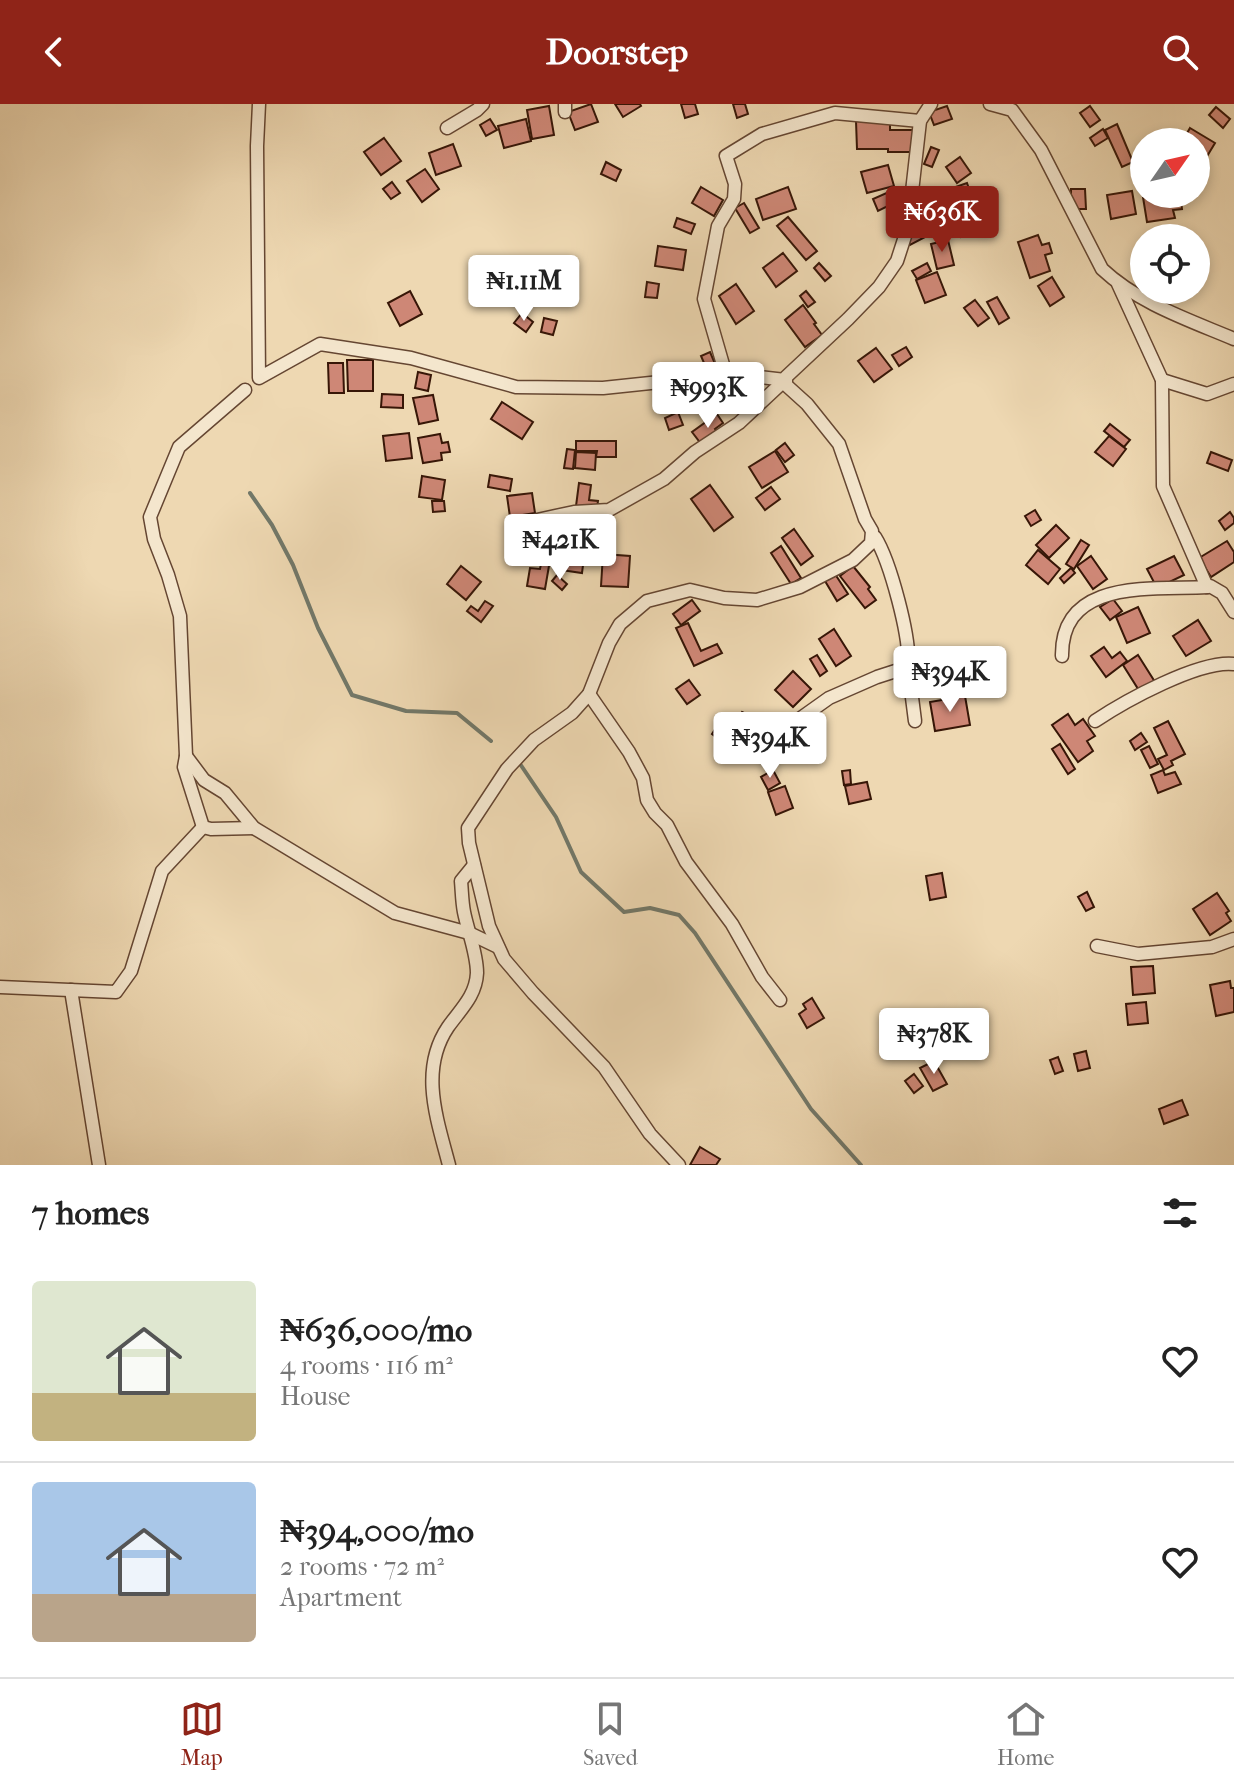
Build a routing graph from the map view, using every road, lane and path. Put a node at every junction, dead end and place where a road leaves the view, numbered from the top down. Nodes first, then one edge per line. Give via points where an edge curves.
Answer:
1 (259, 104) edge
2 (483, 104) edge
3 (990, 104) edge
4 (934, 105) edge
5 (920, 121) junction
6 (447, 128) dead end
7 (1118, 284) junction
8 (1234, 339) edge
9 (726, 375) junction
10 (785, 380) junction
11 (1162, 380) junction
12 (1234, 384) edge
13 (245, 390) dead end
14 (537, 520) dead end
15 (872, 538) junction
16 (1207, 587) junction
17 (1234, 612) edge
18 (1062, 656) dead end
19 (1234, 664) edge
20 (908, 666) junction
21 (589, 694) junction
22 (915, 721) dead end
23 (1095, 721) dead end
24 (753, 752) dead end
25 (186, 756) junction
26 (203, 827) junction
27 (254, 828) junction
28 (474, 865) junction
29 (469, 933) junction
30 (1234, 939) edge
31 (1097, 946) dead end
32 (498, 947) junction
33 (0, 987) edge
34 (71, 990) junction
35 (780, 1000) dead end
36 (99, 1165) edge
37 (449, 1165) edge
38 (679, 1165) edge

1 - 9 street via 259,378 320,344 411,358 516,387 603,388
2 - 6 street
3 - 7 street via 1012,110 1041,150 1102,269
4 - 5 street
5 - 9 street via 835,113 762,134 726,156 734,199 718,226 704,299
5 - 10 street via 908,227 897,261 879,287
7 - 8 street
7 - 11 street
9 - 10 street
10 - 14 street via 739,423 650,487 609,510
10 - 15 street via 839,444
11 - 12 street via 1207,394
11 - 16 street via 1163,486
13 - 25 street via 179,447 150,517 180,616
15 - 20 street via 888,561
15 - 21 street via 853,560 800,587 757,600 690,590 647,601 620,624
16 - 17 street via 1222,593
16 - 18 street via 1117,591 1091,600 1061,639
19 - 23 street via 1194,671
20 - 22 street
20 - 24 street via 829,698
21 - 28 street via 507,769 468,828
21 - 35 street via 629,752 655,813
25 - 26 street via 184,767
25 - 27 street
26 - 27 street
26 - 34 street via 162,871 131,971 116,992
27 - 29 street via 395,913
28 - 29 street via 461,881
28 - 32 street
29 - 32 street
29 - 37 street via 477,974 471,995 434,1054 431,1074
30 - 31 street via 1212,947 1138,954
32 - 38 street via 533,993 604,1067 650,1134
33 - 34 street
34 - 36 street

